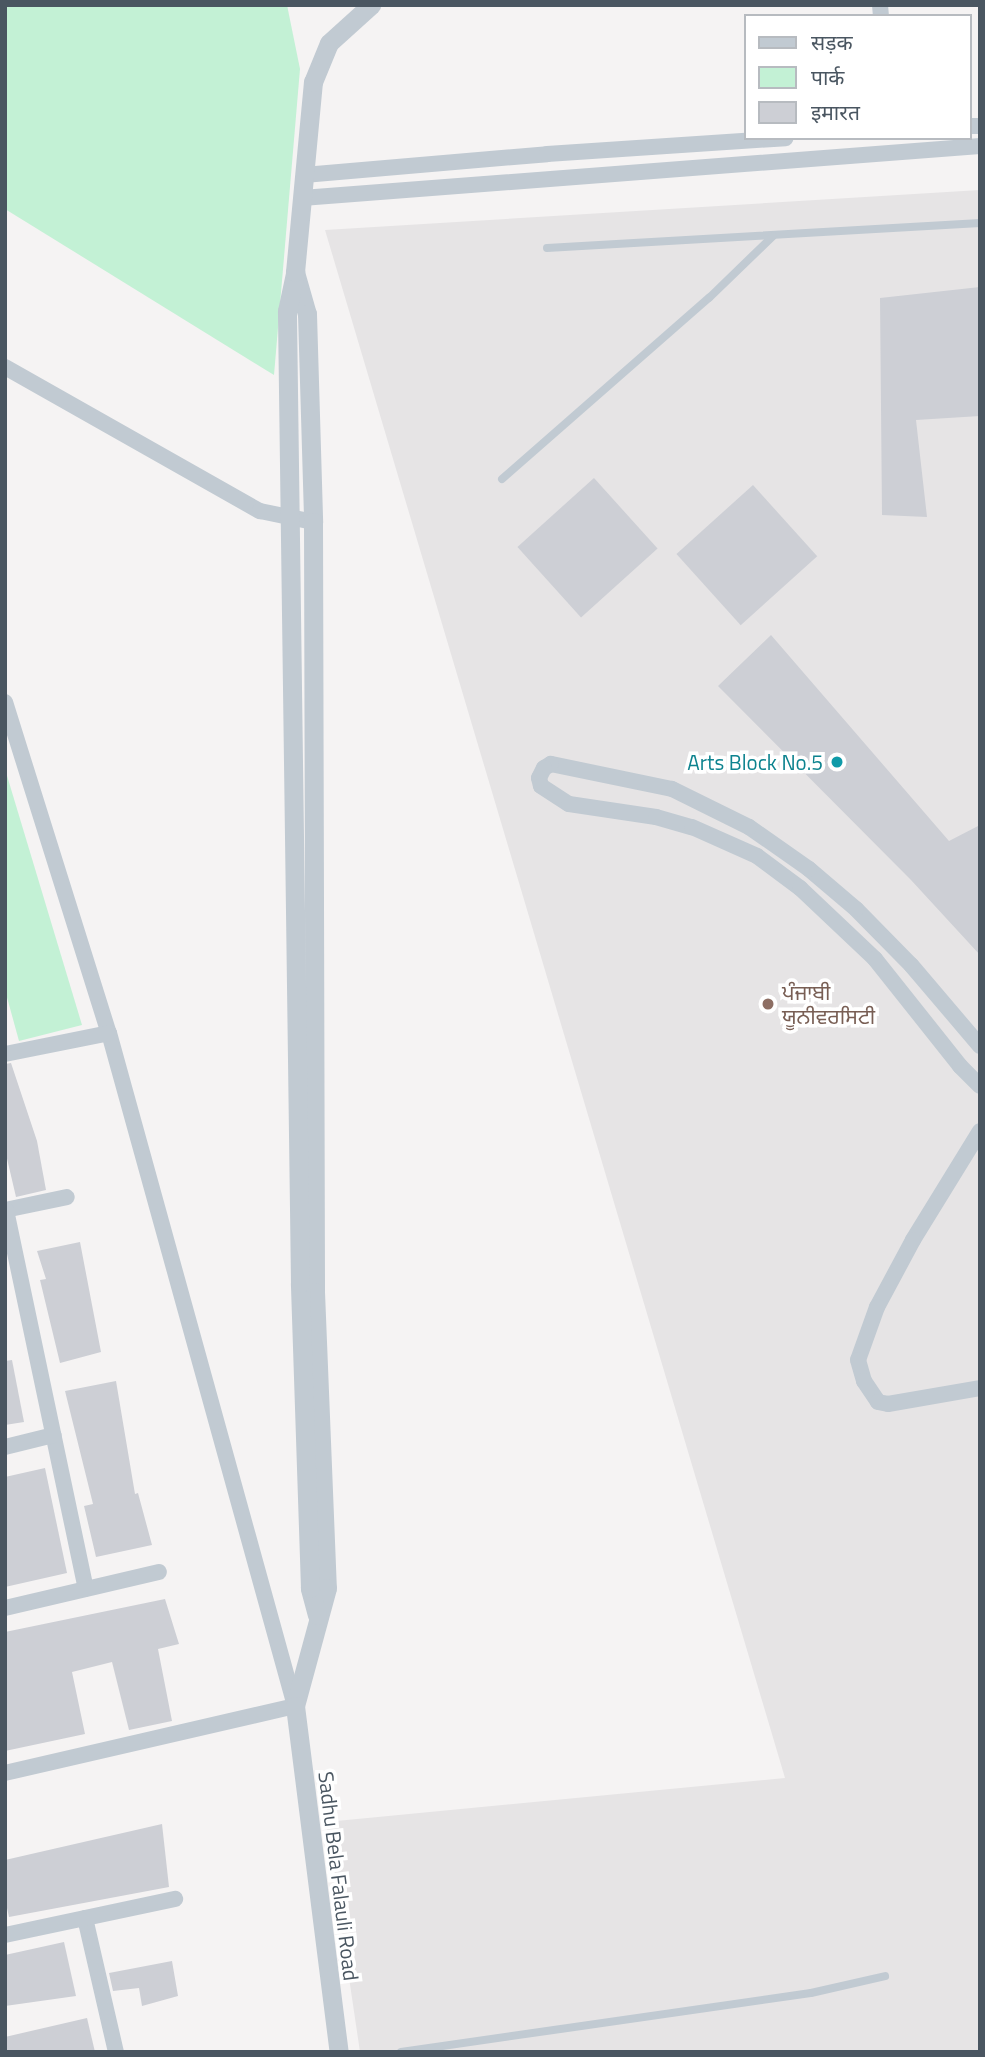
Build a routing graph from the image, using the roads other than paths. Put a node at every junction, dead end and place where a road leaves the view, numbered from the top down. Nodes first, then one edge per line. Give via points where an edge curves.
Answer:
1 (371, 5) edge
2 (758, 140) edge
3 (892, 145) edge
4 (980, 146) edge
5 (304, 174) junction
6 (302, 198) junction
7 (980, 223) edge
8 (773, 236) junction
9 (547, 248) dead end
10 (295, 272) junction
11 (5, 368) edge
12 (502, 479) dead end
13 (291, 518) junction
14 (313, 522) junction
15 (5, 702) edge
16 (109, 1034) junction
17 (980, 1046) edge
18 (5, 1054) edge
19 (980, 1086) edge
20 (980, 1131) edge
21 (67, 1197) dead end
22 (6, 1210) edge
23 (980, 1388) edge
24 (54, 1435) junction
25 (313, 1439) junction
26 (5, 1447) edge
27 (159, 1572) dead end
28 (86, 1589) junction
29 (5, 1608) edge
30 (295, 1706) junction
31 (5, 1773) edge
32 (175, 1899) dead end
33 (86, 1918) junction
34 (5, 1935) edge
35 (886, 1976) dead end
36 (116, 2052) edge
37 (339, 2052) edge
38 (401, 2052) edge

1 - 5 street via 342,28 319,61
2 - 5 street
3 - 4 street
3 - 6 street
5 - 6 street
6 - 10 street
7 - 8 lane
8 - 9 lane
8 - 12 lane
10 - 13 street via 287,312
10 - 14 street via 307,314
11 - 13 street via 260,511
13 - 14 street
13 - 25 street via 300,1283
14 - 25 street
15 - 16 street
16 - 18 street
16 - 30 street
17 - 19 street via 856,909 750,827 672,789 551,764 544,768 541,786 569,804 656,817 702,831 757,856 800,888 875,959
20 - 23 street via 877,1307 858,1360 864,1381 878,1402 902,1404
21 - 22 street
22 - 24 street
24 - 26 street
24 - 28 street
25 - 30 street via 310,1588 317,1615 315,1639
27 - 28 street
28 - 29 street
30 - 31 street
30 - 37 street, Sadhu Bela Falauli Road
32 - 33 street
33 - 34 street
33 - 36 street
35 - 38 lane via 811,1993

